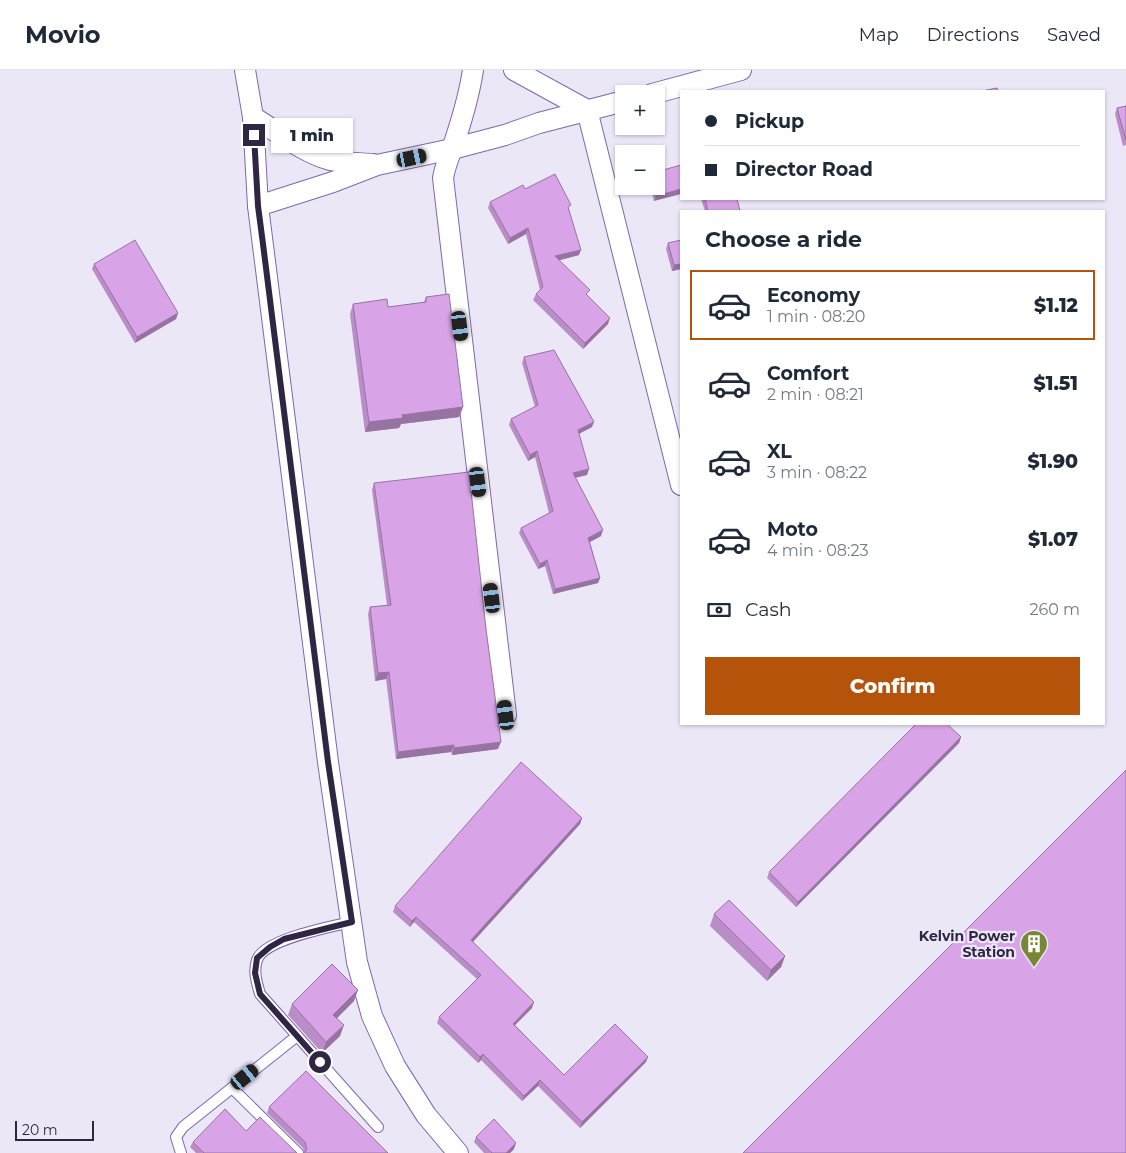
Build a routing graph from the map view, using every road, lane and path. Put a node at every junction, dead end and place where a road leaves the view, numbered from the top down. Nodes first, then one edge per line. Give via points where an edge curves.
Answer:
1 (245, 70) edge
2 (474, 70) edge
3 (514, 70) edge
4 (742, 70) edge
5 (665, 91) edge
6 (615, 103) edge
7 (587, 110) junction
8 (253, 117) junction
9 (452, 149) junction
10 (377, 165) junction
11 (258, 206) junction
12 (680, 481) edge
13 (506, 715) dead end
14 (352, 922) junction
15 (297, 1036) junction
16 (232, 1088) junction
17 (378, 1127) dead end
18 (181, 1153) edge
19 (298, 1153) edge
20 (458, 1153) edge

1 - 8 street
2 - 9 street
3 - 7 street
4 - 5 street
6 - 7 street
7 - 9 street
7 - 12 street
8 - 10 street via 306,150 331,160
8 - 11 street
9 - 10 street
9 - 13 street via 443,178
10 - 11 street
11 - 14 street via 328,762
14 - 15 lane via 284,939 257,958 255,973 260,994
14 - 20 street via 357,962 372,1016 395,1066 426,1115
15 - 16 lane
15 - 17 lane
16 - 18 lane via 183,1127 176,1137
16 - 19 lane

